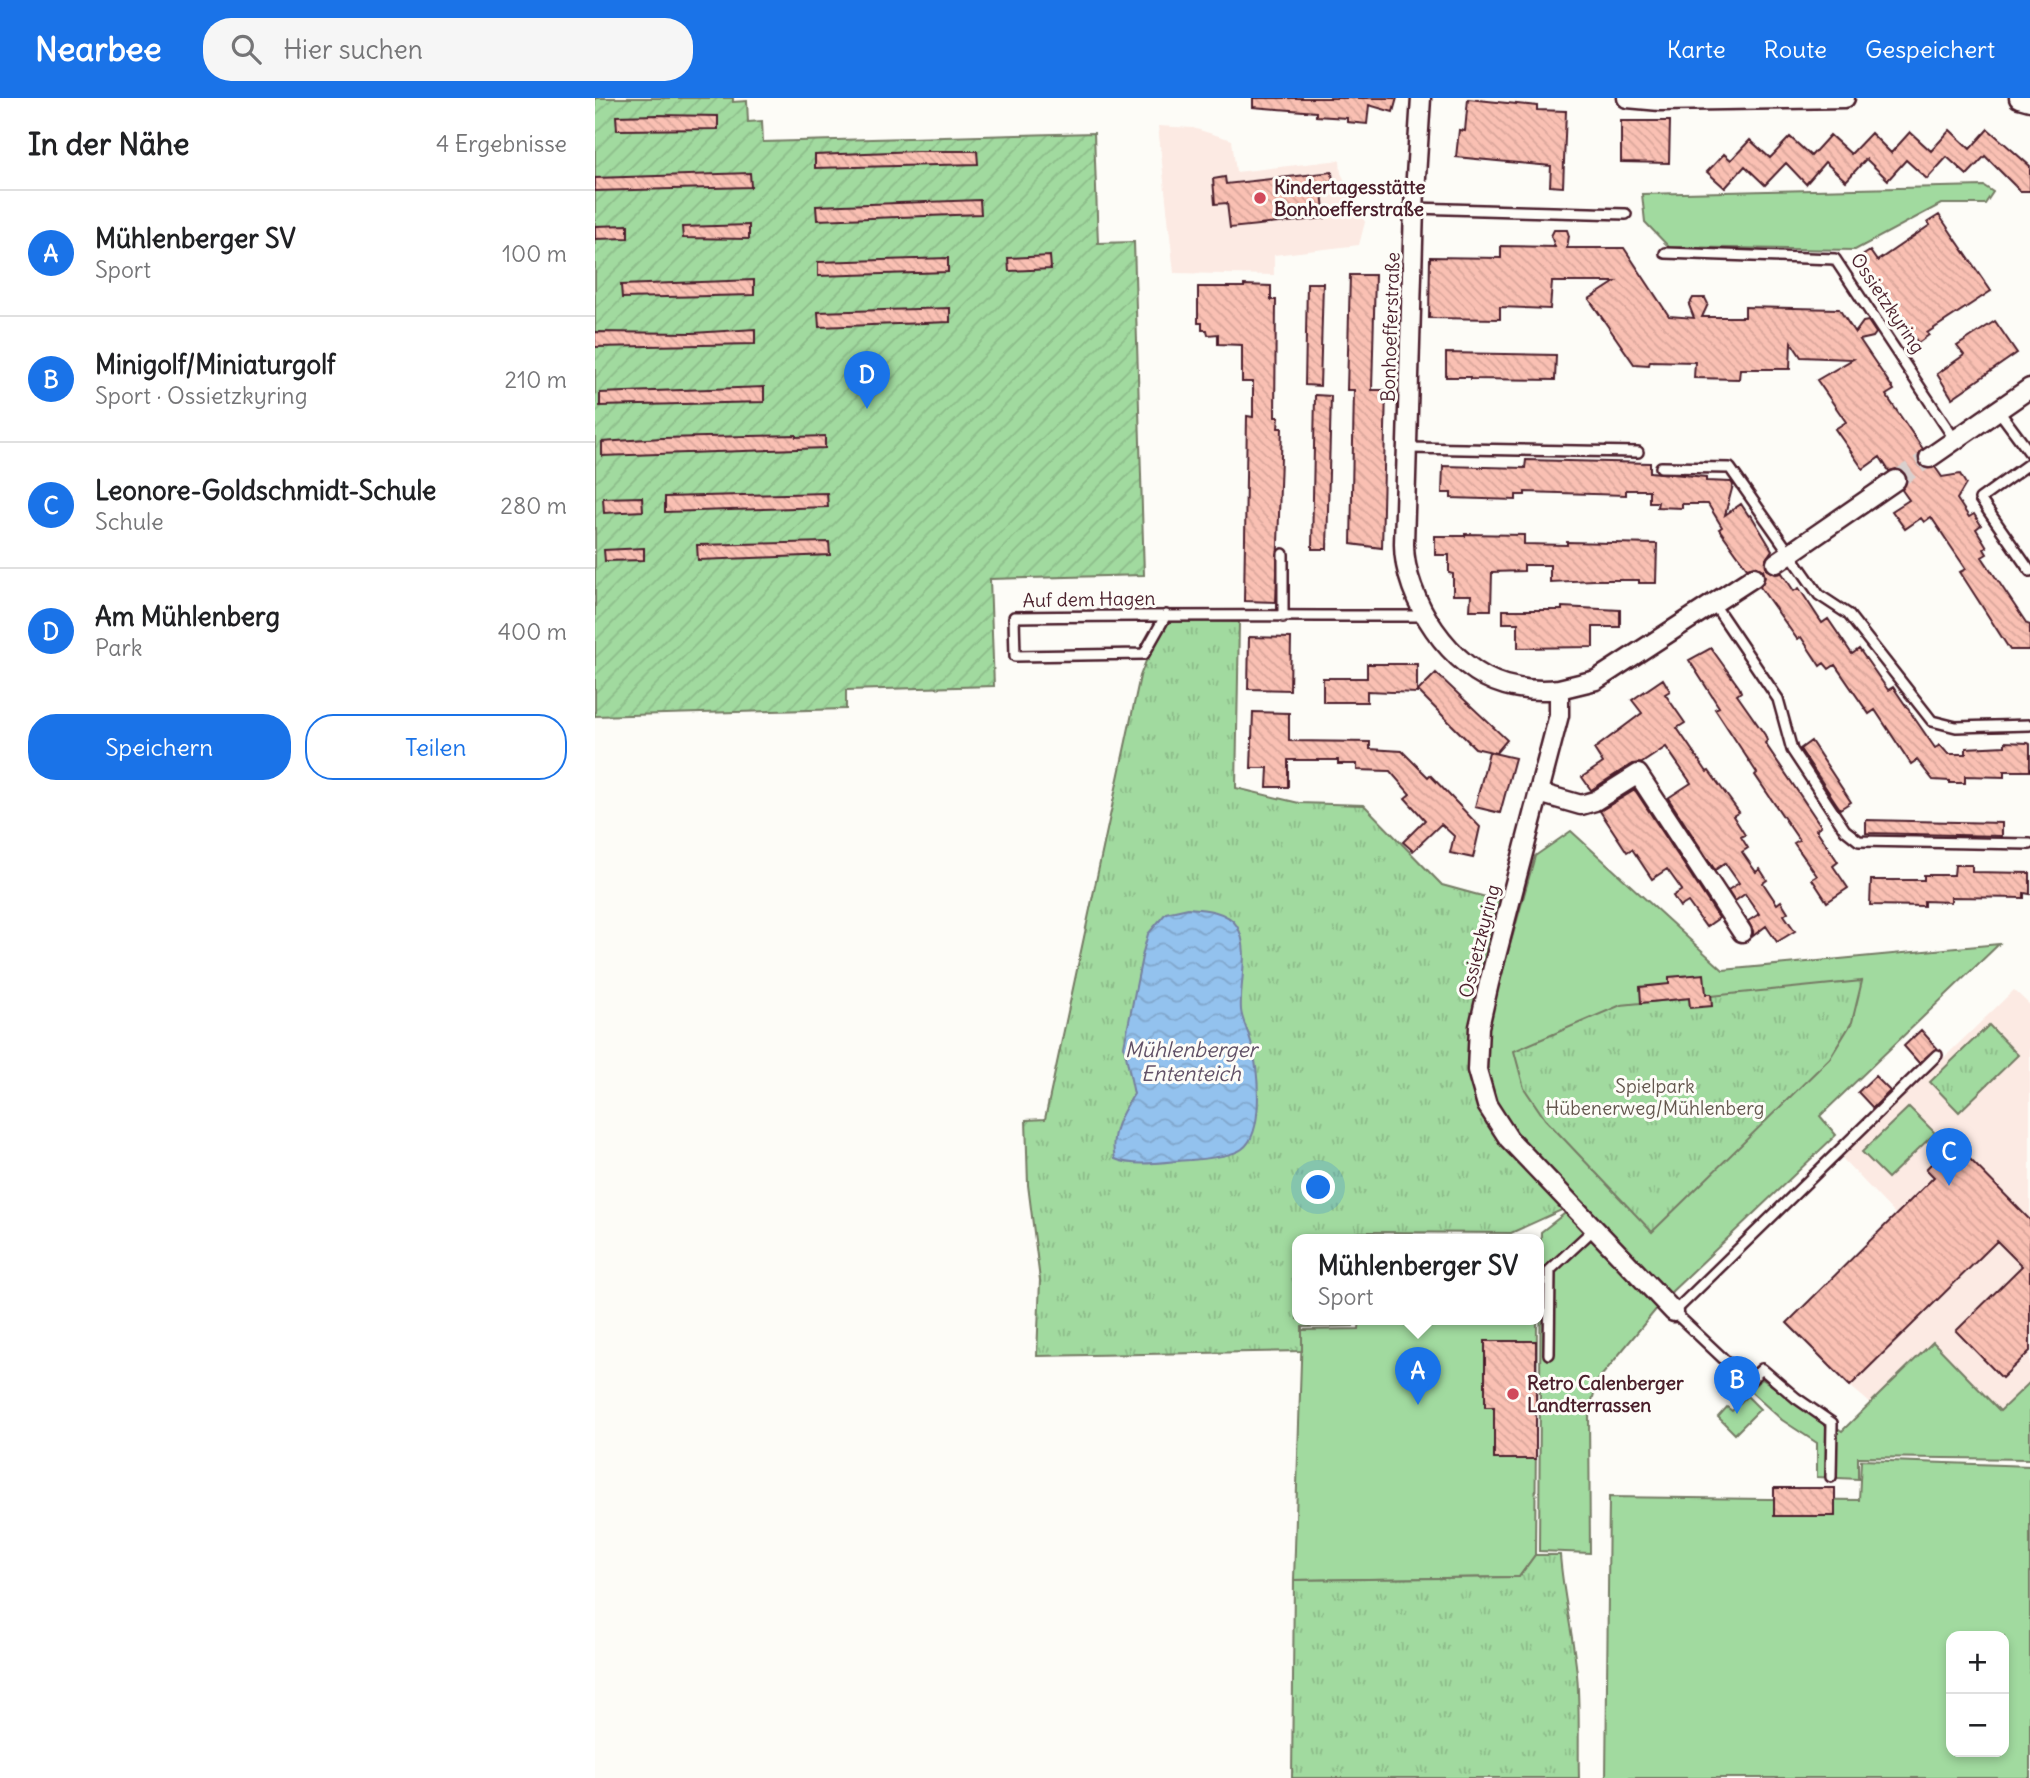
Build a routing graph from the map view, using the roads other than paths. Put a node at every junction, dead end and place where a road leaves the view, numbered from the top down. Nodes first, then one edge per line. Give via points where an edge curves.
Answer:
1 (1421, 98) edge
2 (1627, 98) edge
3 (1845, 98) edge
4 (2019, 98) edge
5 (1660, 100) edge
6 (2030, 101) edge
7 (1414, 208) junction
8 (1626, 214) dead end
9 (1665, 253) dead end
10 (2030, 388) edge
11 (1998, 410) junction
12 (1955, 440) junction
13 (1408, 448) junction
14 (1638, 452) dead end
15 (2030, 453) edge
16 (1929, 457) tunnel mouth
17 (2030, 463) edge
18 (1661, 467) dead end
19 (1896, 480) tunnel mouth
20 (1791, 552) junction
21 (1283, 554) dead end
22 (1776, 563) dead end
23 (2030, 571) edge
24 (1754, 577) dead end
25 (1713, 603) junction
26 (1166, 615) junction
27 (1425, 616) junction
28 (1283, 617) junction
29 (1559, 690) junction
30 (2030, 725) edge
31 (1539, 793) junction
32 (2030, 844) edge
33 (1742, 932) dead end
34 (1937, 1055) dead end
35 (1594, 1229) junction
36 (1674, 1312) junction
37 (1549, 1354) dead end
38 (1831, 1478) dead end

1 - 7 street, Bonhoefferstraße
2 - 5 street
3 - 5 street
4 - 6 street
7 - 8 lane
7 - 13 street, Bonhoefferstraße
9 - 12 lane, Ossietzkyring via 1835,259
10 - 11 street
11 - 12 street
11 - 15 lane
12 - 16 street
13 - 14 lane
13 - 27 street, Bonhoefferstraße via 1404,553 1410,585
17 - 23 lane via 1980,499
18 - 20 lane via 1730,468
19 - 20 street
20 - 22 street
20 - 30 lane via 1819,595 1848,614 1931,721 1956,727
21 - 28 lane
24 - 25 street
25 - 29 street via 1597,680
25 - 32 lane via 1778,699 1792,750 1845,830 1859,841
26 - 26 lane, Auf dem Hagen via 1144,654 1015,656 1014,617
26 - 28 lane, Auf dem Hagen
27 - 28 lane, Auf dem Hagen
27 - 29 street, Bonhoefferstraße via 1481,675 1503,685
29 - 31 street, Ossietzkyring via 1559,715
31 - 33 street via 1581,805 1638,774
31 - 35 street, Ossietzkyring via 1479,1027 1477,1069 1487,1105 1509,1139
34 - 36 lane
35 - 36 street, Ossietzkyring
35 - 37 lane via 1550,1270
36 - 38 lane via 1748,1382 1762,1369 1832,1423

